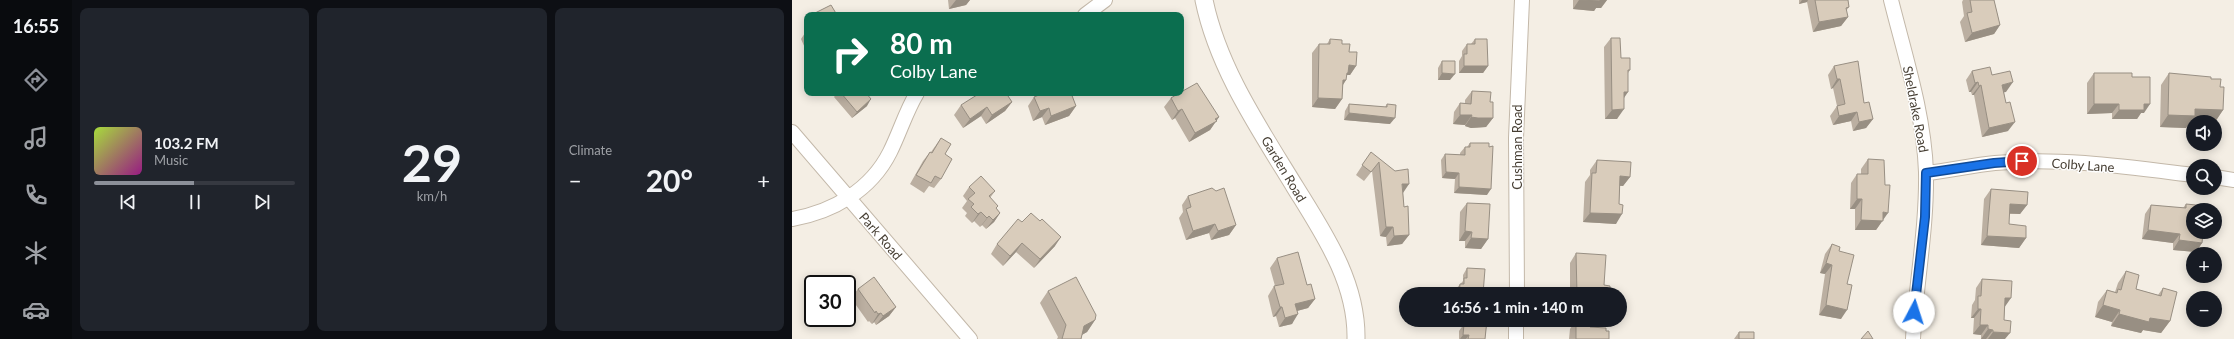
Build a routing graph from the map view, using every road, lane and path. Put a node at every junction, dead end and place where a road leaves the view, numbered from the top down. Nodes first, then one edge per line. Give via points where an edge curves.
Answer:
1 (1105, 0) edge
2 (1204, 0) edge
3 (1522, 0) edge
4 (1891, 0) edge
5 (1089, 12) edge
6 (916, 96) edge
7 (792, 132) edge
8 (1926, 173) junction
9 (2186, 174) edge
10 (2222, 179) edge
11 (2234, 180) edge
12 (849, 199) junction
13 (792, 219) edge
14 (1516, 287) edge
15 (1516, 327) edge
16 (970, 339) edge
17 (1356, 339) edge
18 (1516, 339) edge
19 (1913, 339) edge

1 - 5 street
2 - 17 street, Garden Road via 1216,45 1226,69 1266,140 1328,240 1353,307
3 - 14 street, Cushman Road via 1516,138
4 - 8 street, Sheldrake Road via 1919,113
6 - 12 street via 883,163 862,189
7 - 12 street, Park Road
8 - 9 street, Colby Lane via 2022,161
8 - 19 street, Sheldrake Road via 1925,217 1915,298
10 - 11 street
12 - 13 street
12 - 16 street, Park Road
15 - 18 street

